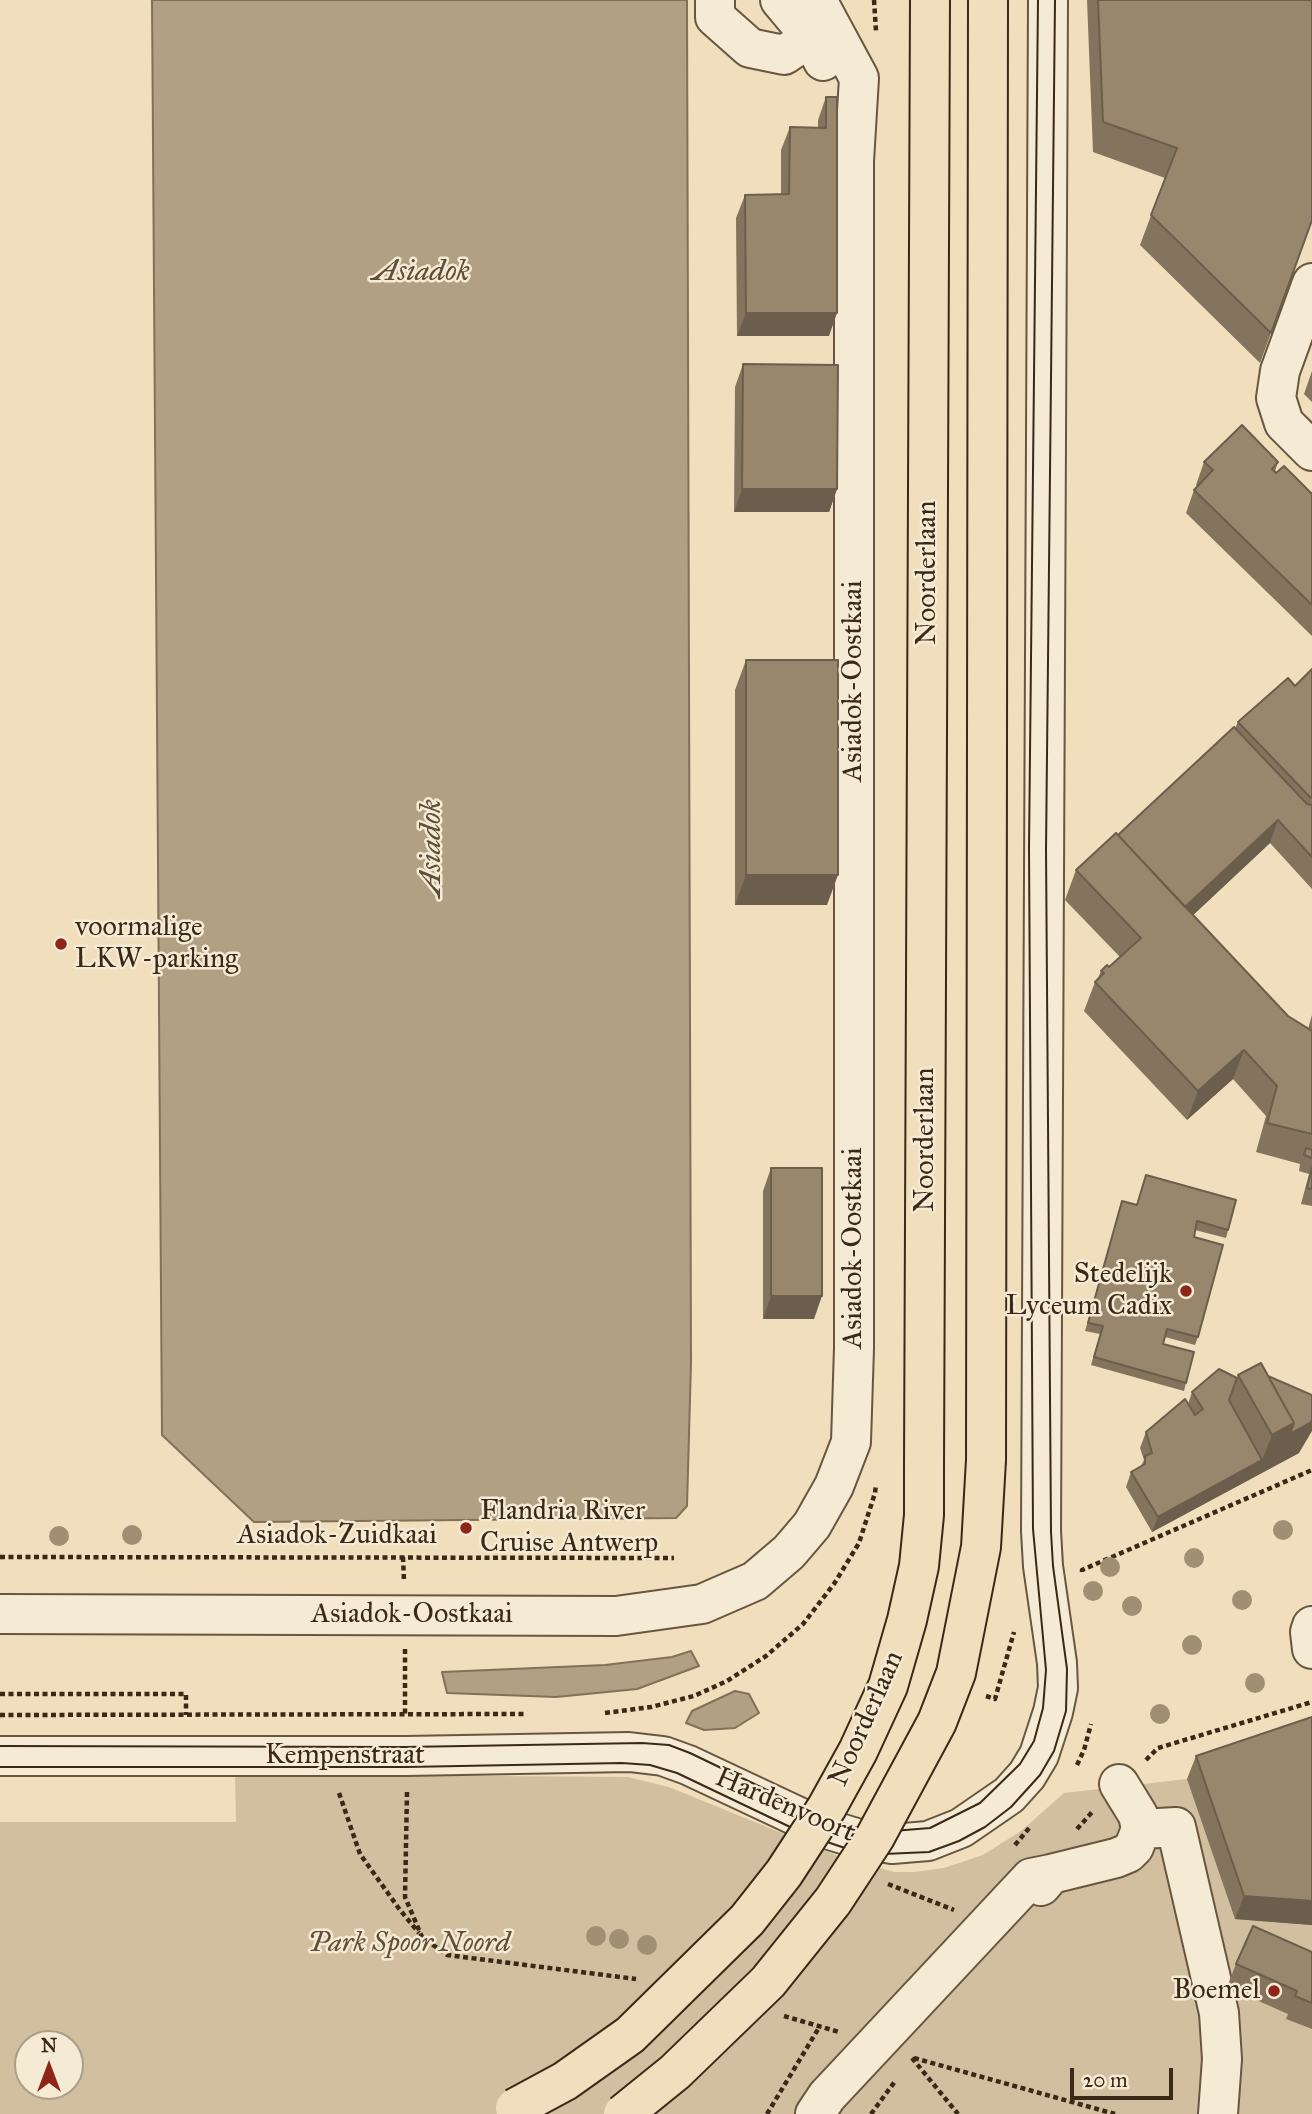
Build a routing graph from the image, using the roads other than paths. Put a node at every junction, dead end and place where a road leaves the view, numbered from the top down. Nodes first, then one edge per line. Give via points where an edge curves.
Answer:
1 (780, 0) edge
2 (930, 0) edge
3 (988, 0) edge
4 (1048, 0) edge
5 (715, 8) edge
6 (818, 19) edge
7 (1312, 283) edge
8 (1312, 451) edge
9 (0, 1614) edge
10 (1312, 1626) edge
11 (1312, 1649) edge
12 (0, 1756) edge
13 (688, 1765) joint
14 (1119, 1784) dead end
15 (1141, 1829) junction
16 (508, 2111) edge
17 (622, 2114) edge
18 (815, 2114) edge
19 (1218, 2114) edge

1 - 6 street, Asiadok-Oostkaai
2 - 16 main road, Noorderlaan, bridge via 924,1515 919,1566 888,1686 827,1807 784,1873 747,1920 630,2035 565,2081
3 - 17 main road, Noorderlaan, bridge via 986,1460 981,1547 956,1673 937,1722 875,1837 833,1901 768,1982 675,2072
4 - 13 street, Hardenvoort via 1041,1531 1058,1688 1046,1736 1027,1775 1009,1795 961,1828 928,1841 892,1844 844,1835
5 - 6 street via 750,48 784,55
6 - 9 street, Asiadok-Oostkaai via 856,122 854,1362 851,1442 834,1486 789,1552 755,1581 702,1604 616,1616
7 - 8 street via 1280,371 1276,398 1284,423
10 - 11 street
12 - 13 street, Kempenstraat via 629,1752
14 - 15 street
15 - 18 street via 1128,1853 1046,1880 1031,1878
15 - 19 street via 1176,1827 1219,2012

